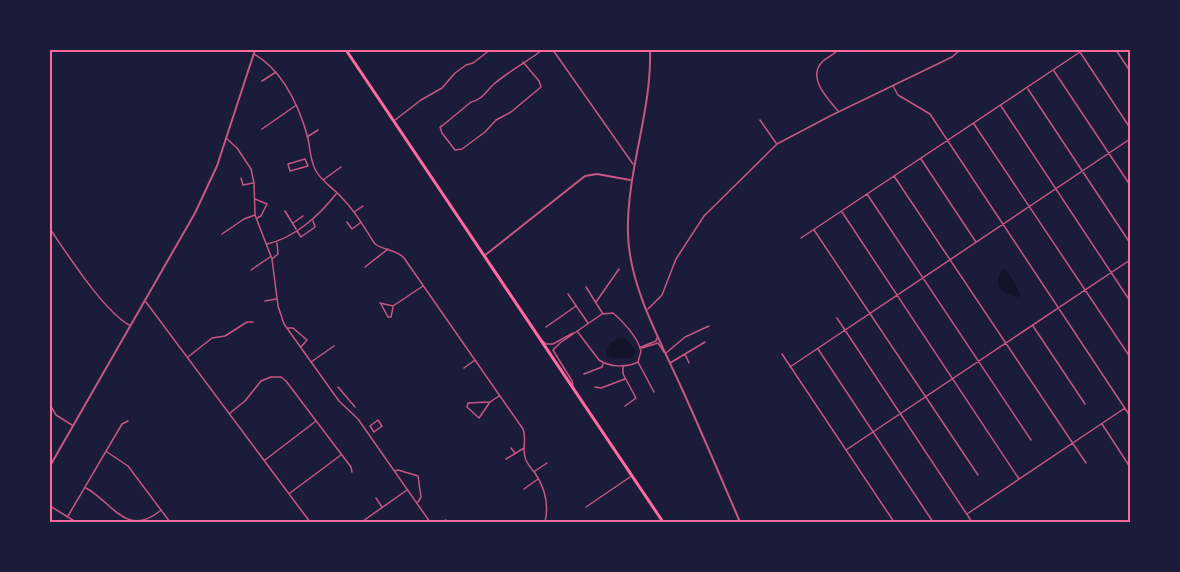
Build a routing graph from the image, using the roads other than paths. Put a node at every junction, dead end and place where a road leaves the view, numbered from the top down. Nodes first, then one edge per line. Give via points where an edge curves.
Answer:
1 (346, 50) edge
2 (490, 50) edge
3 (542, 50) edge
4 (553, 50) edge
5 (650, 50) edge
6 (838, 50) edge
7 (960, 50) edge
8 (1083, 50) edge
9 (1116, 50) edge
10 (254, 52) edge
11 (1080, 52) junction
12 (523, 62) junction
13 (1054, 69) junction
14 (1131, 70) edge
15 (276, 72) junction
16 (262, 81) dead end
17 (892, 85) junction
18 (1027, 87) junction
19 (296, 105) junction
20 (1000, 105) junction
21 (838, 112) junction
22 (760, 120) dead end
23 (393, 121) junction
24 (974, 123) junction
25 (1131, 128) edge
26 (262, 129) dead end
27 (318, 130) dead end
28 (307, 137) junction
29 (226, 138) junction
30 (1131, 139) edge
31 (947, 141) junction
32 (777, 144) junction
33 (1109, 153) junction
34 (920, 158) junction
35 (313, 165) junction
36 (634, 165) junction
37 (308, 166) junction
38 (341, 167) dead end
39 (1083, 171) junction
40 (894, 176) junction
41 (241, 178) dead end
42 (323, 180) junction
43 (631, 181) junction
44 (254, 183) junction
45 (1131, 185) edge
46 (1056, 189) junction
47 (337, 193) junction
48 (867, 194) junction
49 (254, 198) junction
50 (363, 206) dead end
51 (1029, 207) junction
52 (285, 211) dead end
53 (841, 212) junction
54 (354, 213) junction
55 (255, 216) junction
56 (303, 216) dead end
57 (256, 219) junction
58 (313, 219) junction
59 (346, 222) dead end
60 (293, 223) junction
61 (360, 223) junction
62 (1002, 224) junction
63 (50, 229) edge
64 (296, 230) junction
65 (814, 230) junction
66 (222, 234) dead end
67 (801, 238) dead end
68 (276, 242) junction
69 (976, 242) junction
70 (1131, 243) edge
71 (267, 244) junction
72 (388, 249) junction
73 (484, 256) junction
74 (271, 258) junction
75 (950, 260) junction
76 (1131, 260) edge
77 (365, 267) dead end
78 (619, 269) dead end
79 (251, 270) dead end
80 (1111, 272) junction
81 (923, 278) junction
82 (423, 285) junction
83 (586, 287) dead end
84 (1085, 290) junction
85 (568, 294) dead end
86 (897, 295) junction
87 (277, 299) junction
88 (145, 301) junction
89 (265, 301) dead end
90 (1131, 301) edge
91 (596, 302) junction
92 (393, 306) junction
93 (576, 306) junction
94 (1059, 308) junction
95 (647, 310) junction
96 (870, 313) junction
97 (603, 314) junction
98 (837, 318) dead end
99 (526, 320) junction
100 (253, 322) dead end
101 (588, 323) junction
102 (130, 325) junction
103 (709, 326) dead end
104 (1032, 326) junction
105 (546, 327) dead end
106 (286, 329) junction
107 (844, 331) junction
108 (577, 332) junction
109 (657, 334) junction
110 (705, 342) dead end
111 (1005, 343) junction
112 (334, 346) dead end
113 (301, 348) junction
114 (641, 348) junction
115 (817, 349) junction
116 (685, 353) junction
117 (665, 354) junction
118 (782, 354) dead end
119 (187, 357) junction
120 (1131, 357) edge
121 (475, 360) junction
122 (979, 361) junction
123 (311, 362) junction
124 (638, 362) junction
125 (604, 363) junction
126 (670, 363) junction
127 (689, 363) dead end
128 (622, 366) junction
129 (790, 367) junction
130 (464, 368) dead end
131 (584, 374) dead end
132 (625, 378) junction
133 (952, 379) junction
134 (338, 387) dead end
135 (595, 387) dead end
136 (573, 389) junction
137 (654, 392) dead end
138 (347, 396) junction
139 (500, 396) junction
140 (926, 396) junction
141 (339, 401) junction
142 (490, 402) junction
143 (1085, 404) dead end
144 (50, 405) edge
145 (625, 406) dead end
146 (355, 407) dead end
147 (1125, 408) junction
148 (229, 413) junction
149 (899, 415) junction
150 (1131, 416) edge
151 (317, 420) junction
152 (128, 421) dead end
153 (1101, 424) junction
154 (73, 426) junction
155 (370, 426) dead end
156 (365, 429) junction
157 (873, 432) junction
158 (1031, 440) dead end
159 (1072, 443) junction
160 (511, 448) dead end
161 (525, 448) junction
162 (846, 450) junction
163 (106, 452) junction
164 (516, 453) junction
165 (342, 454) junction
166 (506, 459) dead end
167 (264, 460) junction
168 (546, 463) dead end
169 (1086, 463) dead end
170 (50, 466) edge
171 (1131, 467) edge
172 (394, 471) junction
173 (352, 472) dead end
174 (534, 472) junction
175 (978, 475) dead end
176 (632, 476) junction
177 (538, 479) junction
178 (1019, 479) junction
179 (85, 487) junction
180 (407, 489) junction
181 (524, 489) dead end
182 (289, 493) junction
183 (376, 498) dead end
184 (417, 503) junction
185 (50, 506) edge
186 (382, 507) junction
187 (586, 507) dead end
188 (160, 511) junction
189 (966, 514) junction
190 (68, 516) junction
191 (446, 520) dead end
192 (76, 522) edge
193 (170, 522) edge
194 (310, 522) edge
195 (363, 522) edge
196 (430, 522) edge
197 (442, 522) edge
198 (545, 522) edge
199 (663, 522) edge
200 (740, 522) edge
201 (894, 522) edge
202 (933, 522) edge
203 (972, 522) edge

1 - 23 main road
2 - 23 street
3 - 12 street
4 - 36 street
5 - 36 street via 650,79
6 - 21 street via 819,67 816,78
7 - 17 street
8 - 11 street
9 - 14 street
10 - 15 street
10 - 29 street
11 - 13 street
11 - 25 street
12 - 12 street via 440,127 455,150 462,149 541,87
13 - 18 street
13 - 33 street
15 - 16 street
15 - 19 street
17 - 21 street
17 - 31 street via 898,95 930,114
18 - 20 street
18 - 39 street
19 - 26 street
19 - 28 street
20 - 24 street
20 - 46 street
21 - 32 street
22 - 32 street
23 - 73 main road
24 - 31 street
24 - 51 street
27 - 28 street
28 - 35 street
29 - 44 street via 245,157
29 - 88 street via 195,213
30 - 33 street
31 - 34 street
31 - 62 street
32 - 95 street via 704,216 676,259 662,295
33 - 39 street
33 - 45 street
34 - 40 street
34 - 69 street
35 - 37 street
35 - 42 street
36 - 43 street
37 - 37 street via 305,159 288,164 290,171
38 - 42 street
39 - 46 street
39 - 70 street
40 - 48 street
40 - 75 street
41 - 44 street via 243,185
42 - 47 street
43 - 73 street via 597,174 585,176
43 - 95 street via 630,262
44 - 49 street
46 - 51 street
46 - 80 street
47 - 54 street
47 - 58 street
48 - 53 street
48 - 81 street
49 - 55 street
49 - 57 street via 267,204
50 - 54 street
51 - 62 street
51 - 84 street
52 - 60 street
53 - 65 street
53 - 86 street
54 - 61 street
55 - 57 street
55 - 66 street
56 - 60 street
57 - 71 street
58 - 64 street
58 - 64 street via 315,227 301,237
59 - 61 street via 352,229
60 - 64 street
61 - 72 street via 375,244
62 - 69 street
62 - 94 street
63 - 102 street via 107,307
64 - 68 street
65 - 67 street
65 - 96 street
68 - 71 street
68 - 74 street via 278,254
69 - 75 street
71 - 74 street
72 - 77 street
72 - 82 street via 401,254
73 - 99 main road
74 - 79 street
74 - 87 street
75 - 81 street
75 - 111 street
76 - 80 street
78 - 91 street
80 - 84 street
80 - 90 street
81 - 86 street
81 - 122 street
82 - 92 street
82 - 121 street
83 - 91 street
84 - 94 street
84 - 120 street
85 - 93 street
86 - 96 street
86 - 133 street
87 - 89 street
87 - 106 street
88 - 102 street
88 - 119 street
91 - 97 street
92 - 92 street via 380,303 388,317
93 - 101 street
93 - 105 street
94 - 104 street
94 - 147 street
95 - 109 street
96 - 107 street
96 - 140 street
97 - 101 street
97 - 114 street via 613,313
98 - 107 street
99 - 108 street via 550,345
99 - 136 main road
100 - 119 street via 212,338
101 - 108 street
102 - 154 street
103 - 117 street via 685,337
104 - 111 street
104 - 143 street
106 - 113 street
106 - 113 street via 293,328 307,340
107 - 115 street
107 - 149 street
108 - 125 street
108 - 136 street via 553,350
109 - 114 street via 656,341
109 - 117 street
110 - 116 street
111 - 122 street
111 - 159 street
112 - 123 street
113 - 123 street
114 - 117 street via 658,343
114 - 124 street
115 - 129 street
115 - 157 street
116 - 126 street
116 - 127 street
117 - 126 street
118 - 129 street
119 - 148 street
121 - 130 street
121 - 139 street
122 - 133 street
122 - 158 street
123 - 141 street
124 - 128 street
124 - 137 street
125 - 128 street
125 - 131 street
126 - 200 street
128 - 132 street
129 - 162 street
132 - 135 street
132 - 145 street via 636,398
133 - 140 street
133 - 178 street
134 - 138 street
136 - 176 main road
138 - 141 street
138 - 146 street
139 - 142 street
139 - 161 street via 525,433
140 - 149 street
140 - 175 street
141 - 156 street
142 - 142 street via 468,403 467,407 479,418
144 - 154 street via 56,415
147 - 150 street
147 - 153 street
148 - 151 street via 261,381 278,376
148 - 167 street
149 - 157 street
149 - 189 street
151 - 165 street
151 - 167 street
152 - 163 street via 122,424
153 - 159 street
153 - 171 street
154 - 170 street
155 - 156 street
156 - 172 street
157 - 162 street
157 - 202 street
159 - 169 street
159 - 178 street
160 - 164 street
161 - 164 street
161 - 174 street via 525,458
162 - 201 street
163 - 179 street
163 - 188 street via 128,466
164 - 166 street
165 - 173 street
165 - 182 street
167 - 182 street
168 - 174 street
172 - 180 street
172 - 184 street via 418,476 421,497
174 - 177 street
176 - 187 street
176 - 199 main road
177 - 181 street
177 - 198 street via 545,494
178 - 189 street
179 - 188 street via 126,520 144,520
179 - 190 street
180 - 184 street
180 - 186 street
182 - 194 street
183 - 186 street
184 - 196 street
185 - 190 street
186 - 195 street
188 - 193 street
189 - 203 street
190 - 192 street
191 - 197 street

